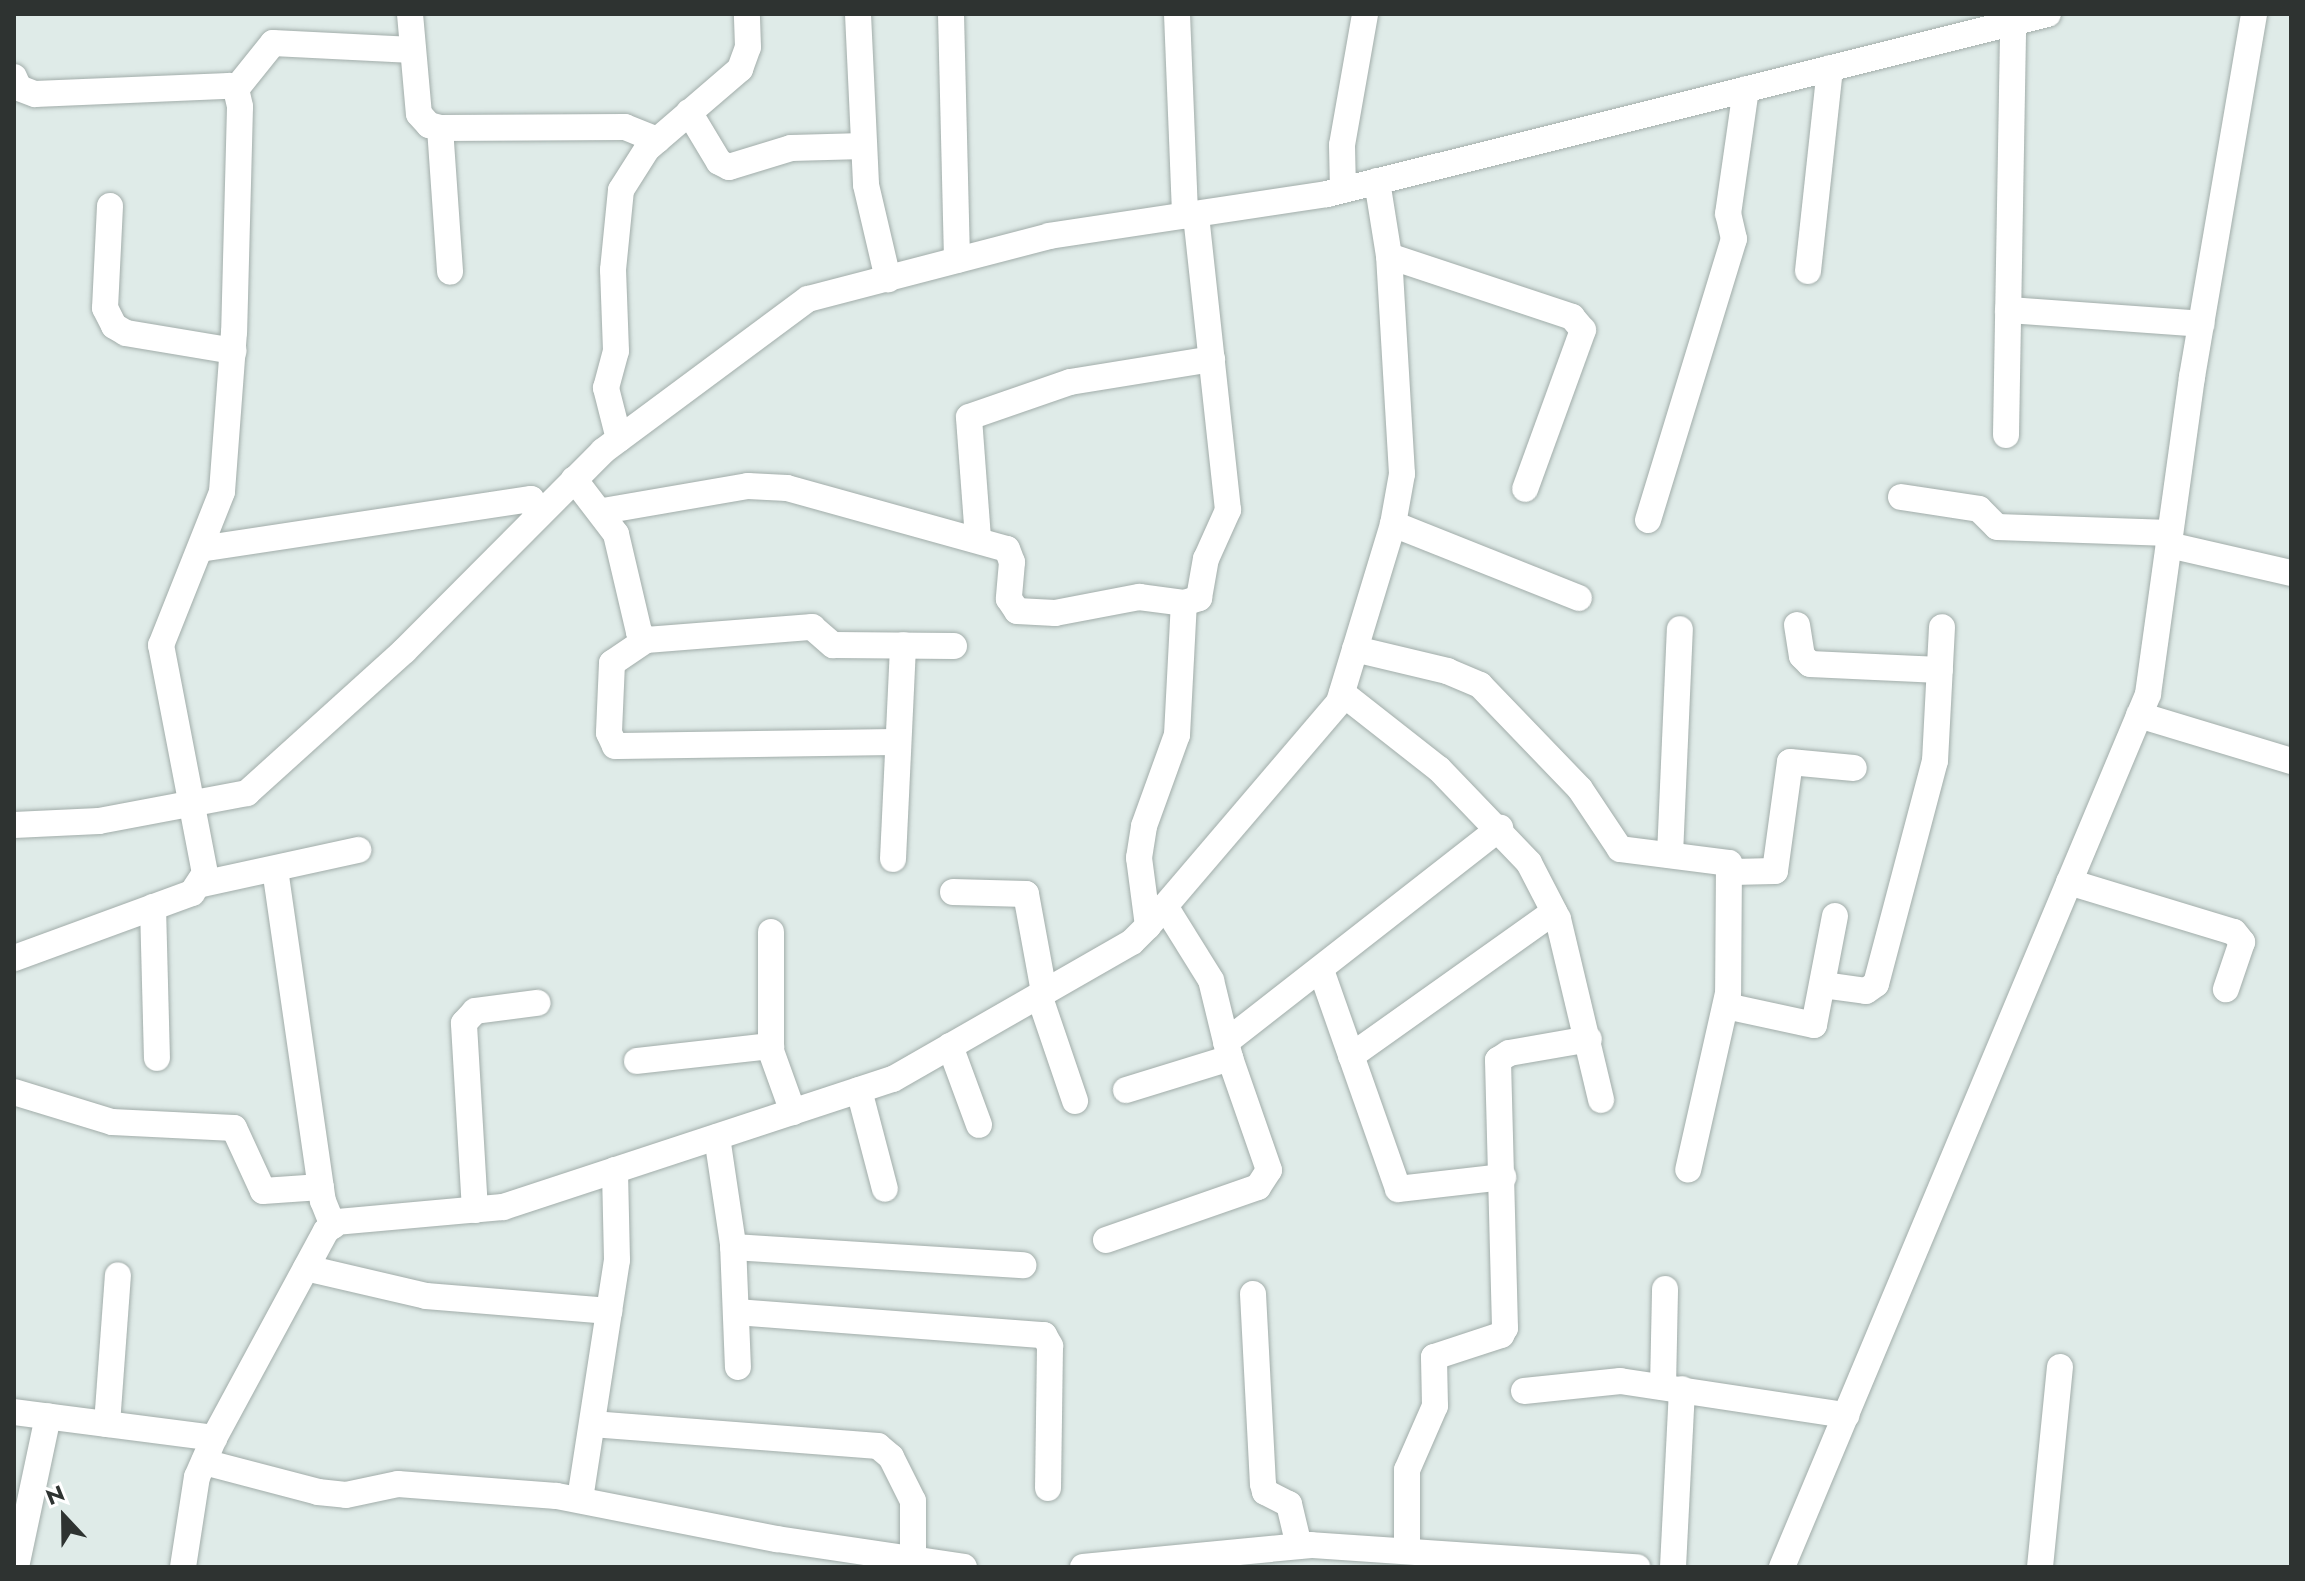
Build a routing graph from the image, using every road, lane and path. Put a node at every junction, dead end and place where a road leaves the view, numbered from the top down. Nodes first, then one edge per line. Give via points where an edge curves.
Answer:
1 (410, 14) edge
2 (747, 14) edge
3 (858, 14) edge
4 (951, 14) edge
5 (1177, 14) edge
6 (1365, 14) edge
7 (2048, 14) edge
8 (2254, 14) edge
9 (2013, 23) junction
10 (413, 50) junction
11 (1830, 68) junction
12 (14, 77) edge
13 (236, 89) junction
14 (1746, 89) junction
15 (689, 112) junction
16 (440, 128) junction
17 (657, 140) junction
18 (864, 146) junction
19 (1377, 181) junction
20 (1343, 190) junction
21 (110, 206) dead end
22 (1190, 215) junction
23 (1389, 256) junction
24 (957, 260) junction
25 (1808, 271) dead end
26 (450, 272) dead end
27 (888, 279) junction
28 (2008, 310) junction
29 (2201, 324) junction
30 (233, 351) junction
31 (1212, 359) junction
32 (2006, 435) dead end
33 (619, 439) junction
34 (574, 479) junction
35 (1525, 489) dead end
36 (1901, 497) dead end
37 (603, 511) junction
38 (537, 516) junction
39 (1648, 520) dead end
40 (1393, 524) junction
41 (978, 538) junction
42 (2169, 539) junction
43 (200, 549) junction
44 (2291, 573) edge
45 (1579, 598) dead end
46 (1184, 603) junction
47 (1797, 625) dead end
48 (1942, 627) dead end
49 (1680, 629) dead end
50 (646, 640) junction
51 (903, 645) junction
52 (954, 646) dead end
53 (1355, 649) junction
54 (1940, 670) junction
55 (1342, 693) junction
56 (2139, 715) junction
57 (898, 742) junction
58 (2291, 761) edge
59 (1854, 768) dead end
60 (189, 804) junction
61 (14, 825) edge
62 (1500, 828) junction
63 (358, 850) dead end
64 (1670, 855) junction
65 (893, 859) dead end
66 (275, 869) junction
67 (1732, 872) junction
68 (2069, 882) junction
69 (202, 884) junction
70 (953, 892) dead end
71 (153, 907) junction
72 (1554, 912) junction
73 (1156, 916) junction
74 (1835, 916) dead end
75 (771, 932) dead end
76 (14, 958) edge
77 (1321, 970) junction
78 (1823, 985) junction
79 (2226, 989) dead end
80 (1042, 993) junction
81 (537, 1003) dead end
82 (1726, 1006) junction
83 (1589, 1039) junction
84 (771, 1046) junction
85 (950, 1046) junction
86 (1228, 1050) junction
87 (1351, 1056) junction
88 (157, 1058) dead end
89 (637, 1061) dead end
90 (859, 1090) junction
91 (1126, 1090) dead end
92 (14, 1092) edge
93 (1601, 1100) dead end
94 (1075, 1101) dead end
95 (793, 1112) junction
96 (979, 1125) dead end
97 (717, 1137) junction
98 (615, 1170) junction
99 (1688, 1170) dead end
100 (1503, 1177) junction
101 (321, 1187) junction
102 (885, 1189) dead end
103 (475, 1210) junction
104 (333, 1226) junction
105 (1106, 1240) dead end
106 (733, 1247) junction
107 (1023, 1265) dead end
108 (306, 1268) junction
109 (118, 1275) dead end
110 (1665, 1289) dead end
111 (1253, 1294) dead end
112 (609, 1311) junction
113 (736, 1312) junction
114 (738, 1367) dead end
115 (2060, 1367) dead end
116 (1673, 1388) junction
117 (1524, 1391) dead end
118 (14, 1412) edge
119 (1846, 1415) junction
120 (48, 1416) junction
121 (107, 1424) junction
122 (592, 1424) junction
123 (209, 1450) junction
124 (1048, 1488) dead end
125 (580, 1499) junction
126 (1299, 1546) junction
127 (1407, 1551) junction
128 (790, 1554) edge
129 (913, 1557) junction
130 (1470, 1561) edge
131 (1602, 1566) edge
132 (16, 1567) edge
133 (183, 1567) edge
134 (964, 1567) edge
135 (1083, 1567) edge
136 (1637, 1567) edge
137 (1673, 1567) edge
138 (1782, 1567) edge
139 (2040, 1567) edge

1 - 10 street
2 - 15 street via 748,47 740,69
3 - 18 street
4 - 24 street
5 - 22 street
6 - 20 street via 1342,145
7 - 9 street
8 - 29 street
9 - 11 street
9 - 28 street
10 - 13 street via 273,43
10 - 16 street via 419,114
11 - 14 street
11 - 25 street
12 - 13 street via 19,88 35,94
13 - 30 street
14 - 19 street
14 - 39 street via 1728,214 1734,239
15 - 17 street
15 - 18 street via 723,166 807,145
16 - 17 street via 625,127
16 - 26 street
17 - 33 street via 630,170 618,212 616,351 606,388
18 - 27 street via 868,208
19 - 20 street
19 - 23 street
20 - 22 street
21 - 30 street via 105,308 114,326 126,333
22 - 24 street via 1049,236
22 - 31 street
23 - 35 street via 1579,323 1583,338
23 - 40 street via 1403,461
24 - 27 street
27 - 33 street via 808,299
28 - 29 street
28 - 32 street
29 - 42 street
30 - 43 street via 222,492
31 - 41 street via 1070,382 978,410 966,428
31 - 46 street via 1228,510 1206,559 1199,598
33 - 34 street
34 - 37 street
34 - 38 street
36 - 42 street via 1979,509 1997,527
37 - 41 street via 696,492 774,487 821,494
37 - 50 street via 625,557 639,632
38 - 43 street via 531,499
38 - 60 street via 404,651 247,793
40 - 45 street
40 - 53 street
41 - 46 street via 1011,555 1009,599 1017,611 1055,613 1139,597
42 - 44 street
42 - 56 street via 2148,694
43 - 60 street via 161,645
46 - 73 street via 1177,735 1140,850
47 - 54 street via 1802,656 1810,664
48 - 54 street
49 - 64 street
50 - 51 street via 812,627 833,645
50 - 57 street via 612,663 609,733 615,746
51 - 52 street
51 - 57 street
53 - 55 street
53 - 64 street via 1447,671 1480,685 1580,789 1620,849
54 - 78 street via 1935,761 1876,984 1866,991
55 - 62 street via 1439,769
55 - 73 street
56 - 58 street
56 - 68 street
57 - 65 street
59 - 67 street via 1790,762 1775,871
60 - 61 street via 99,821
60 - 69 street via 205,873
62 - 72 street via 1529,863
62 - 77 street
63 - 66 street
64 - 67 street via 1723,858
66 - 69 street
66 - 101 street
67 - 82 street
68 - 79 street via 2234,932 2242,942
68 - 119 street
69 - 71 street
70 - 80 street via 1026,894
71 - 76 street
71 - 88 street
72 - 83 street
72 - 87 street
73 - 80 street via 1132,942
73 - 86 street via 1211,980
74 - 78 street
75 - 84 street
77 - 86 street
77 - 87 street
78 - 82 street via 1814,1025
80 - 85 street
80 - 94 street
81 - 103 street via 475,1011 464,1023
82 - 99 street
83 - 93 street
83 - 100 street via 1509,1053 1498,1060
84 - 89 street
84 - 95 street
85 - 90 street via 893,1079
85 - 96 street
86 - 91 street
86 - 105 street via 1269,1170 1266,1179 1258,1187
87 - 100 street via 1398,1189
90 - 95 street
90 - 102 street
92 - 101 street via 124,1124 234,1128 263,1191
95 - 97 street
97 - 98 street
97 - 106 street
98 - 103 street via 516,1203
98 - 112 street via 618,1248
100 - 127 street via 1505,1328 1501,1335 1434,1357 1435,1406 1407,1470
101 - 104 street
103 - 104 street via 347,1219
104 - 108 street
106 - 107 street
106 - 113 street
108 - 112 street via 426,1296
108 - 123 street
109 - 121 street
110 - 116 street
111 - 126 street via 1263,1484 1265,1492 1289,1504
112 - 122 street
113 - 114 street
113 - 124 street via 1044,1335 1050,1346
115 - 139 street
116 - 117 street via 1593,1381
116 - 119 street
116 - 137 street
118 - 120 street
119 - 138 street
120 - 121 street
120 - 132 street
121 - 123 street
122 - 125 street
122 - 129 street via 878,1446 891,1457 913,1501
123 - 125 street via 318,1492 346,1495 398,1484
123 - 133 street
125 - 128 street
126 - 127 street
126 - 135 street
127 - 130 street
128 - 129 street
129 - 134 street
130 - 131 street
131 - 136 street

